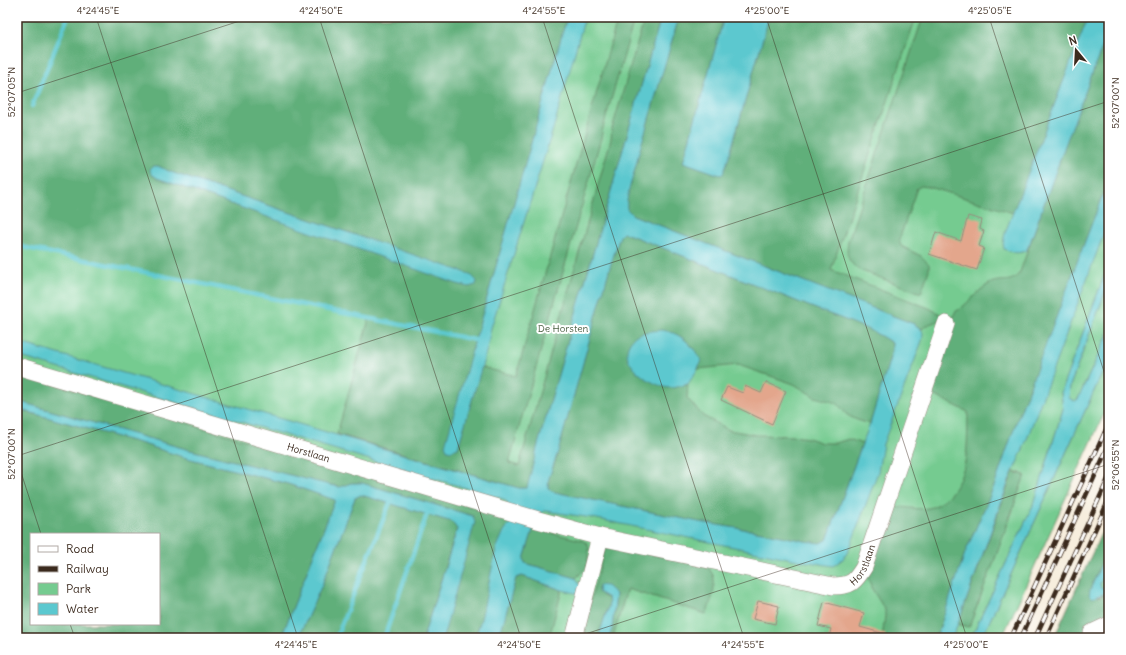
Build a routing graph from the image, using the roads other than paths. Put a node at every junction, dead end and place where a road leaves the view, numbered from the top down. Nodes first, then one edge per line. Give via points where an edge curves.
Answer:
1 (946, 324) dead end
2 (17, 366) edge
3 (600, 537) junction
4 (1109, 625) edge
5 (1092, 633) dead end
6 (574, 638) edge

1 - 3 street, Horstlaan via 864,567 856,580 845,586 826,585
2 - 3 street, Horstlaan
3 - 6 street
4 - 5 street

